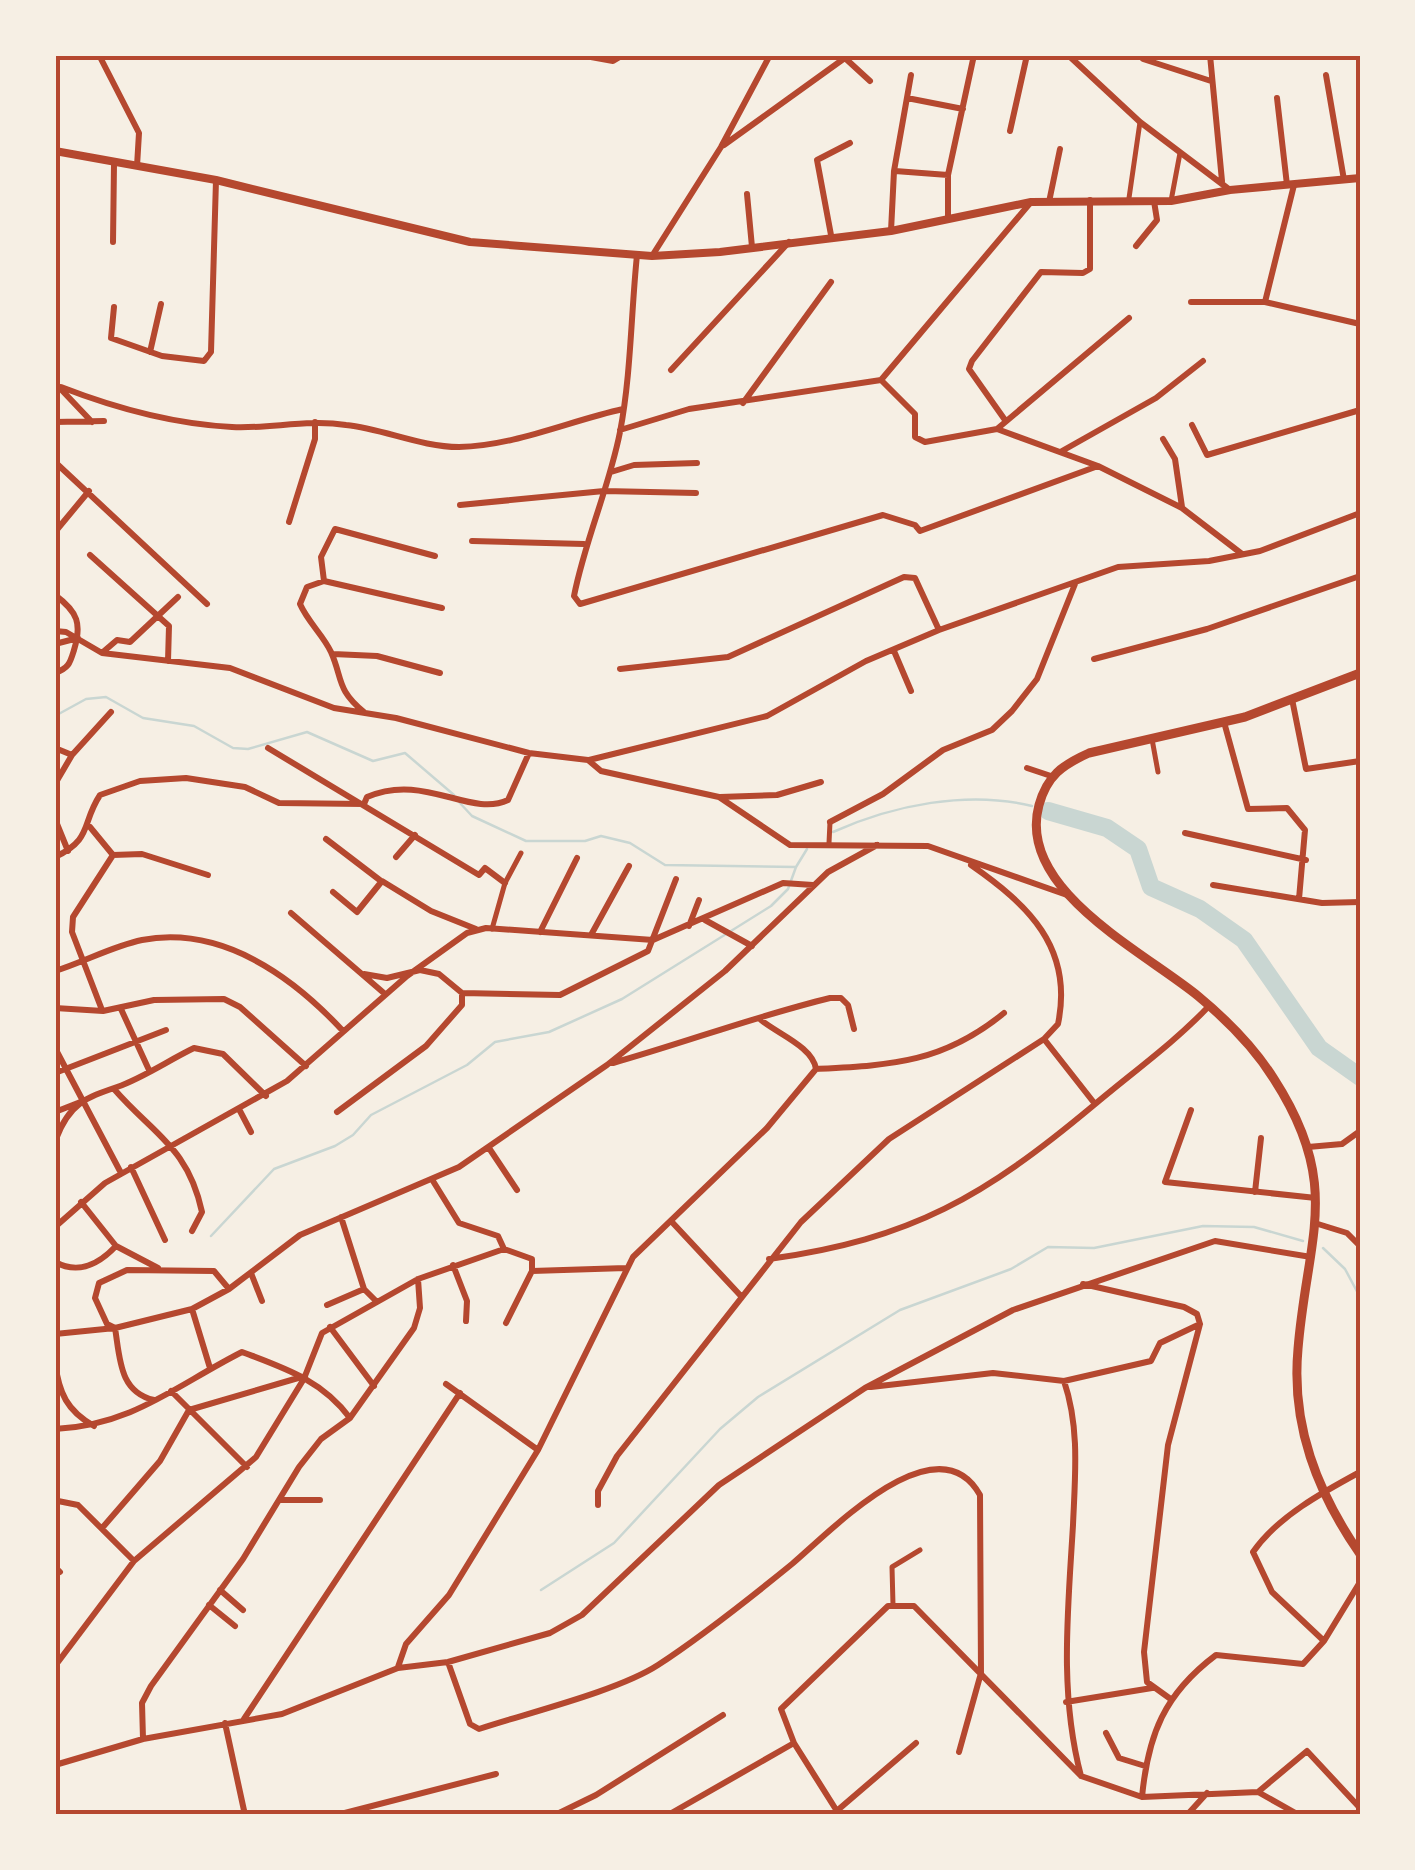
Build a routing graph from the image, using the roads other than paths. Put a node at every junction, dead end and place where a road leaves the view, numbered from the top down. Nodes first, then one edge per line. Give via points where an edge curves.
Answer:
1 (99, 55) edge
2 (580, 55) edge
3 (623, 55) edge
4 (770, 55) edge
5 (974, 55) edge
6 (1027, 55) edge
7 (1068, 55) edge
8 (1210, 55) edge
9 (847, 57) edge
10 (1143, 59) dead end
11 (911, 75) dead end
12 (1326, 75) dead end
13 (870, 81) dead end
14 (1211, 81) junction
15 (907, 98) junction
16 (1277, 98) dead end
17 (962, 109) junction
18 (1140, 122) junction
19 (1010, 132) dead end
20 (850, 143) dead end
21 (721, 147) junction
22 (1060, 148) dead end
23 (55, 151) edge
24 (1180, 153) junction
25 (114, 164) junction
26 (136, 167) junction
27 (894, 171) junction
28 (948, 176) junction
29 (1360, 178) edge
30 (216, 180) junction
31 (1222, 180) junction
32 (1344, 180) junction
33 (1291, 186) junction
34 (1230, 190) junction
35 (747, 194) dead end
36 (1129, 198) junction
37 (1090, 200) junction
38 (1154, 200) junction
39 (1171, 201) junction
40 (1031, 202) junction
41 (1049, 202) junction
42 (948, 217) junction
43 (891, 232) junction
44 (831, 235) junction
45 (113, 242) dead end
46 (790, 242) junction
47 (1136, 246) dead end
48 (752, 248) junction
49 (636, 254) junction
50 (652, 256) junction
51 (832, 282) dead end
52 (1191, 302) dead end
53 (1264, 302) junction
54 (160, 304) dead end
55 (114, 308) dead end
56 (1128, 318) dead end
57 (1360, 324) edge
58 (150, 352) junction
59 (1203, 361) dead end
60 (671, 370) dead end
61 (880, 380) junction
62 (58, 385) edge
63 (742, 404) junction
64 (623, 409) junction
65 (1360, 410) edge
66 (1005, 420) junction
67 (104, 421) dead end
68 (55, 422) edge
69 (92, 422) junction
70 (315, 422) junction
71 (1192, 425) dead end
72 (996, 429) junction
73 (620, 430) junction
74 (1163, 439) dead end
75 (1060, 452) junction
76 (55, 462) edge
77 (697, 463) dead end
78 (1098, 466) junction
79 (611, 472) junction
80 (90, 491) junction
81 (604, 491) junction
82 (696, 493) dead end
83 (460, 505) dead end
84 (1182, 508) junction
85 (1360, 513) edge
86 (288, 522) dead end
87 (55, 532) edge
88 (472, 541) dead end
89 (584, 544) junction
90 (90, 554) dead end
91 (1242, 554) junction
92 (435, 556) dead end
93 (1360, 576) edge
94 (324, 581) junction
95 (1076, 582) junction
96 (55, 595) edge
97 (178, 597) dead end
98 (206, 604) dead end
99 (442, 608) dead end
100 (156, 618) junction
101 (939, 630) junction
102 (55, 631) edge
103 (79, 638) junction
104 (55, 644) edge
105 (894, 650) junction
106 (102, 652) junction
107 (332, 654) junction
108 (1094, 659) dead end
109 (168, 662) junction
110 (620, 669) dead end
111 (55, 673) edge
112 (440, 673) dead end
113 (1360, 673) edge
114 (911, 691) dead end
115 (1292, 700) junction
116 (110, 712) dead end
117 (365, 712) junction
118 (1224, 722) junction
119 (1152, 739) junction
120 (55, 748) edge
121 (268, 748) dead end
122 (528, 753) junction
123 (72, 755) junction
124 (588, 760) junction
125 (1360, 762) edge
126 (1027, 768) dead end
127 (1158, 772) dead end
128 (1051, 776) junction
129 (820, 782) dead end
130 (55, 784) edge
131 (718, 797) junction
132 (364, 804) junction
133 (55, 819) edge
134 (830, 822) joint
135 (90, 827) junction
136 (1184, 832) dead end
137 (415, 835) junction
138 (326, 840) dead end
139 (828, 843) junction
140 (878, 845) junction
141 (68, 851) junction
142 (521, 853) dead end
143 (113, 855) junction
144 (396, 856) dead end
145 (55, 857) edge
146 (578, 858) dead end
147 (1306, 860) junction
148 (966, 861) junction
149 (628, 866) dead end
150 (208, 875) dead end
151 (676, 879) dead end
152 (382, 881) junction
153 (505, 883) junction
154 (814, 885) junction
155 (1213, 885) dead end
156 (333, 892) dead end
157 (1068, 896) junction
158 (1299, 899) junction
159 (699, 900) dead end
160 (1360, 902) edge
161 (292, 914) dead end
162 (705, 920) junction
163 (689, 927) junction
164 (476, 930) junction
165 (492, 930) junction
166 (540, 932) junction
167 (590, 936) junction
168 (653, 940) junction
169 (752, 946) junction
170 (86, 960) junction
171 (55, 971) edge
172 (364, 974) junction
173 (407, 976) junction
174 (462, 992) junction
175 (386, 994) junction
176 (1209, 1006) junction
177 (55, 1008) edge
178 (121, 1009) junction
179 (102, 1011) junction
180 (1004, 1012) dead end
181 (761, 1020) junction
182 (854, 1029) dead end
183 (166, 1030) dead end
184 (344, 1032) junction
185 (1044, 1039) junction
186 (135, 1040) junction
187 (55, 1048) edge
188 (607, 1065) junction
189 (306, 1066) junction
190 (66, 1069) junction
191 (816, 1069) junction
192 (148, 1070) junction
193 (55, 1073) edge
194 (114, 1089) junction
195 (266, 1096) junction
196 (83, 1101) junction
197 (1095, 1104) junction
198 (1190, 1110) dead end
199 (240, 1111) junction
200 (55, 1112) edge
201 (337, 1112) dead end
202 (1360, 1130) edge
203 (251, 1132) dead end
204 (1260, 1138) dead end
205 (56, 1139) edge
206 (173, 1144) junction
207 (1306, 1147) junction
208 (489, 1148) junction
209 (132, 1167) junction
210 (121, 1174) junction
211 (433, 1181) junction
212 (518, 1190) dead end
213 (1255, 1192) junction
214 (1317, 1198) junction
215 (81, 1202) junction
216 (341, 1217) junction
217 (672, 1221) junction
218 (1318, 1224) junction
219 (55, 1227) edge
220 (192, 1230) dead end
221 (165, 1240) dead end
222 (116, 1246) junction
223 (1360, 1246) edge
224 (504, 1249) junction
225 (1312, 1257) junction
226 (768, 1259) junction
227 (55, 1262) edge
228 (454, 1265) junction
229 (626, 1268) junction
230 (163, 1271) junction
231 (532, 1271) junction
232 (251, 1273) junction
233 (418, 1279) junction
234 (1082, 1284) junction
235 (229, 1288) junction
236 (364, 1290) junction
237 (740, 1295) junction
238 (262, 1301) dead end
239 (376, 1301) junction
240 (327, 1306) dead end
241 (192, 1308) junction
242 (466, 1321) dead end
243 (506, 1323) dead end
244 (1200, 1324) junction
245 (330, 1327) junction
246 (115, 1328) junction
247 (55, 1334) edge
248 (55, 1364) edge
249 (210, 1368) junction
250 (306, 1376) junction
251 (1064, 1381) junction
252 (446, 1384) dead end
253 (374, 1386) junction
254 (864, 1388) junction
255 (171, 1391) junction
256 (460, 1393) junction
257 (155, 1400) junction
258 (188, 1410) junction
259 (350, 1418) junction
260 (96, 1427) junction
261 (55, 1430) edge
262 (538, 1450) junction
263 (248, 1466) junction
264 (1360, 1472) edge
265 (1322, 1493) junction
266 (279, 1500) junction
267 (320, 1500) dead end
268 (56, 1503) edge
269 (598, 1504) dead end
270 (102, 1528) junction
271 (920, 1550) dead end
272 (1360, 1554) edge
273 (134, 1561) junction
274 (1360, 1582) edge
275 (220, 1590) junction
276 (209, 1605) junction
277 (893, 1606) junction
278 (243, 1610) dead end
279 (235, 1626) dead end
280 (1324, 1641) junction
281 (448, 1662) junction
282 (55, 1666) edge
283 (398, 1668) junction
284 (981, 1673) junction
285 (1152, 1688) junction
286 (1172, 1700) junction
287 (1066, 1702) junction
288 (722, 1715) dead end
289 (244, 1720) junction
290 (225, 1724) junction
291 (1106, 1734) dead end
292 (143, 1739) junction
293 (916, 1743) dead end
294 (794, 1744) junction
295 (958, 1752) dead end
296 (55, 1765) edge
297 (1145, 1766) junction
298 (496, 1774) dead end
299 (1082, 1776) junction
300 (1208, 1792) junction
301 (1258, 1792) junction
302 (1142, 1798) junction
303 (1360, 1808) edge
304 (834, 1812) edge
305 (245, 1815) edge
306 (337, 1815) edge
307 (555, 1815) edge
308 (668, 1815) edge
309 (1187, 1815) edge
310 (1299, 1815) edge

1 - 26 street via 139,133
2 - 3 street via 613,62
4 - 21 street
5 - 17 street
6 - 19 street
7 - 18 street
8 - 14 street
9 - 13 street
9 - 21 street
10 - 14 street
11 - 15 street
12 - 32 street
14 - 31 street
15 - 17 street
15 - 27 street
16 - 33 street
17 - 28 street
18 - 24 street
18 - 36 street
20 - 44 street via 817,160
21 - 50 street
22 - 41 street
23 - 25 street
24 - 31 street
24 - 39 street
25 - 26 street
25 - 45 street
26 - 30 street
27 - 28 street
27 - 43 street
28 - 42 street
29 - 32 street
30 - 49 street via 470,242
30 - 58 street via 210,352 196,363
31 - 34 street
32 - 33 street
33 - 34 street
33 - 53 street
34 - 39 street
35 - 48 street
36 - 37 street
36 - 38 street
37 - 41 street
37 - 66 street via 1090,270 1041,272 972,361 969,369
38 - 39 street
38 - 47 street via 1157,220
40 - 41 street
40 - 42 street
40 - 61 street
42 - 43 street
43 - 44 street
44 - 46 street
46 - 48 street
46 - 60 street
48 - 50 street
49 - 50 street
49 - 64 street
51 - 63 street
52 - 53 street
53 - 57 street
54 - 58 street
55 - 58 street via 110,338
56 - 66 street
59 - 75 street via 1156,398
61 - 63 street
61 - 72 street via 915,414 915,437 926,442
62 - 69 street
62 - 70 street via 109,406 214,425
63 - 73 street via 689,409
64 - 70 street via 501,443 456,447
64 - 73 street
65 - 71 street via 1207,455
66 - 72 street
67 - 69 street
68 - 69 street
70 - 86 street
72 - 75 street
73 - 79 street
74 - 84 street via 1175,459
75 - 78 street
76 - 80 street
77 - 79 street
78 - 84 street
78 - 89 street via 920,530 883,516 580,604 574,596
79 - 81 street
80 - 87 street
80 - 98 street
81 - 82 street
81 - 83 street
81 - 89 street
84 - 91 street
85 - 91 street
88 - 89 street
90 - 100 street
91 - 95 street via 1118,567
92 - 94 street via 335,529 321,557
93 - 108 street via 1207,629
94 - 99 street
94 - 107 street via 307,587 300,604
95 - 101 street
95 - 134 street via 1037,679 1012,711 978,738 943,750
96 - 103 street via 78,618
97 - 100 street
100 - 106 street via 130,642 117,640
100 - 109 street via 169,626
101 - 105 street
101 - 110 street via 924,590 915,578 904,577 728,657
102 - 103 street
103 - 104 street
103 - 106 street
103 - 111 street via 66,669
105 - 114 street
105 - 124 street via 767,716
106 - 109 street
107 - 112 street via 377,656
107 - 117 street via 344,694
109 - 117 street via 230,668 334,708
113 - 115 main road
115 - 118 main road
115 - 125 street via 1306,769
116 - 123 street
117 - 122 street
118 - 119 main road
118 - 147 street via 1248,809 1287,808 1306,830
119 - 127 street
119 - 128 main road via 1088,753
120 - 123 street
121 - 132 street
122 - 124 street
122 - 132 street via 508,800 496,806 415,787 367,797
123 - 130 street
124 - 131 street via 601,771
126 - 128 street
128 - 157 main road via 1036,835 1040,857
129 - 131 street via 777,795
131 - 139 street via 790,844
132 - 135 street via 278,803 217,780 140,780 100,795
132 - 137 street
133 - 141 street
134 - 139 street
135 - 141 street
135 - 143 street
136 - 147 street
137 - 144 street
137 - 153 street via 479,875 485,868
138 - 152 street
139 - 140 street
140 - 148 street via 928,846
140 - 154 street
141 - 145 street
142 - 153 street
143 - 150 street via 142,854
143 - 170 street via 73,917 72,932
146 - 166 street
147 - 158 street
148 - 157 street
148 - 185 street via 1032,912 1048,940 1061,1010
149 - 167 street
151 - 168 street
152 - 156 street via 357,912
152 - 164 street
153 - 165 street
154 - 162 street via 783,883
154 - 169 street
155 - 158 street
157 - 176 main road
158 - 160 street
159 - 163 street
161 - 172 street
162 - 163 street
162 - 169 street
163 - 168 street
164 - 165 street
164 - 173 street
165 - 166 street
166 - 167 street
167 - 168 street
168 - 174 street via 632,962 560,994
169 - 188 street
170 - 171 street
170 - 179 street
170 - 184 street via 140,940 222,949 266,962
172 - 173 street
172 - 175 street
173 - 174 street via 420,970 439,974
173 - 175 street
174 - 201 street via 462,1005 426,1046
175 - 184 street
176 - 197 street
176 - 207 main road via 1266,1066
177 - 179 street
178 - 179 street
178 - 186 street
178 - 189 street via 154,1000 224,999
180 - 191 street via 969,1039 919,1060
181 - 182 street via 840,998
181 - 188 street
181 - 191 street via 804,1050
183 - 186 street
184 - 189 street
185 - 197 street
185 - 226 street via 890,1139
186 - 190 street
186 - 192 street
187 - 190 street
188 - 208 street
189 - 195 street
190 - 193 street
190 - 196 street
191 - 217 street
192 - 194 street
192 - 195 street via 194,1048 223,1054
194 - 196 street
194 - 206 street
195 - 199 street
196 - 200 street
196 - 205 street via 64,1118
196 - 210 street
197 - 226 street via 968,1200 906,1228
198 - 213 street via 1164,1182
199 - 203 street
199 - 206 street
202 - 207 street via 1342,1144
204 - 213 street
206 - 209 street
206 - 220 street via 202,1212
207 - 214 main road
208 - 211 street
208 - 212 street
209 - 210 street
209 - 221 street
210 - 215 street
211 - 216 street
211 - 224 street via 459,1223 498,1236
213 - 214 street
214 - 218 main road
215 - 219 street
215 - 222 street
216 - 232 street via 284,1244
216 - 236 street
217 - 229 street
217 - 237 street
218 - 223 street via 1347,1233
218 - 225 main road
222 - 227 street via 99,1264 73,1268
222 - 230 street
224 - 228 street
224 - 231 street via 532,1258
225 - 234 street via 1215,1241
225 - 265 main road via 1298,1350 1300,1418
226 - 237 street
228 - 233 street
228 - 242 street via 467,1301
229 - 231 street
229 - 262 street
230 - 235 street via 214,1270
230 - 246 street via 127,1270 99,1284 95,1298 106,1324
231 - 243 street
232 - 235 street
232 - 238 street
233 - 239 street
233 - 253 street via 414,1328
234 - 244 street via 1184,1307
234 - 254 street via 1012,1310
235 - 241 street
236 - 239 street
236 - 240 street
237 - 269 street via 616,1456
239 - 245 street
241 - 246 street
241 - 249 street
244 - 251 street via 1160,1344 1151,1361
244 - 285 street via 1168,1445 1144,1652
245 - 250 street
245 - 253 street
246 - 247 street
246 - 257 street via 124,1379 141,1397
248 - 260 street via 58,1391 76,1416
249 - 250 street via 242,1352
249 - 255 street
250 - 258 street
250 - 259 street
250 - 263 street
251 - 254 street via 992,1373
251 - 287 street via 1076,1465
252 - 256 street
253 - 259 street
254 - 281 street via 704,1496 582,1615 550,1633
255 - 257 street
255 - 258 street
256 - 262 street
256 - 289 street
257 - 260 street
258 - 263 street
258 - 270 street via 160,1462
259 - 266 street via 321,1439
260 - 261 street
262 - 283 street via 448,1595 406,1644
263 - 273 street
264 - 265 street
265 - 272 main road
265 - 280 street via 1253,1552 1272,1592
266 - 267 street
266 - 275 street
268 - 270 street via 78,1505
270 - 273 street
271 - 277 street via 892,1567
273 - 282 street
274 - 280 street
275 - 276 street
275 - 278 street
276 - 279 street
276 - 292 street via 142,1703
277 - 284 street via 914,1606
277 - 294 street via 781,1709
280 - 286 street via 1303,1664 1292,1666 1216,1655
281 - 283 street
281 - 284 street via 470,1724 479,1730 655,1667 850,1510 908,1476 932,1471 958,1475 980,1495
283 - 289 street via 282,1714
284 - 295 street
284 - 299 street
285 - 286 street
285 - 287 street
286 - 297 street via 1152,1730
287 - 299 street
288 - 307 street
289 - 290 street
290 - 292 street
290 - 305 street
291 - 297 street via 1119,1758
292 - 296 street
293 - 304 street
294 - 304 street
294 - 308 street
297 - 302 street
298 - 306 street
299 - 302 street
300 - 301 street
300 - 302 street
300 - 309 street
301 - 303 street via 1307,1751
301 - 310 street

